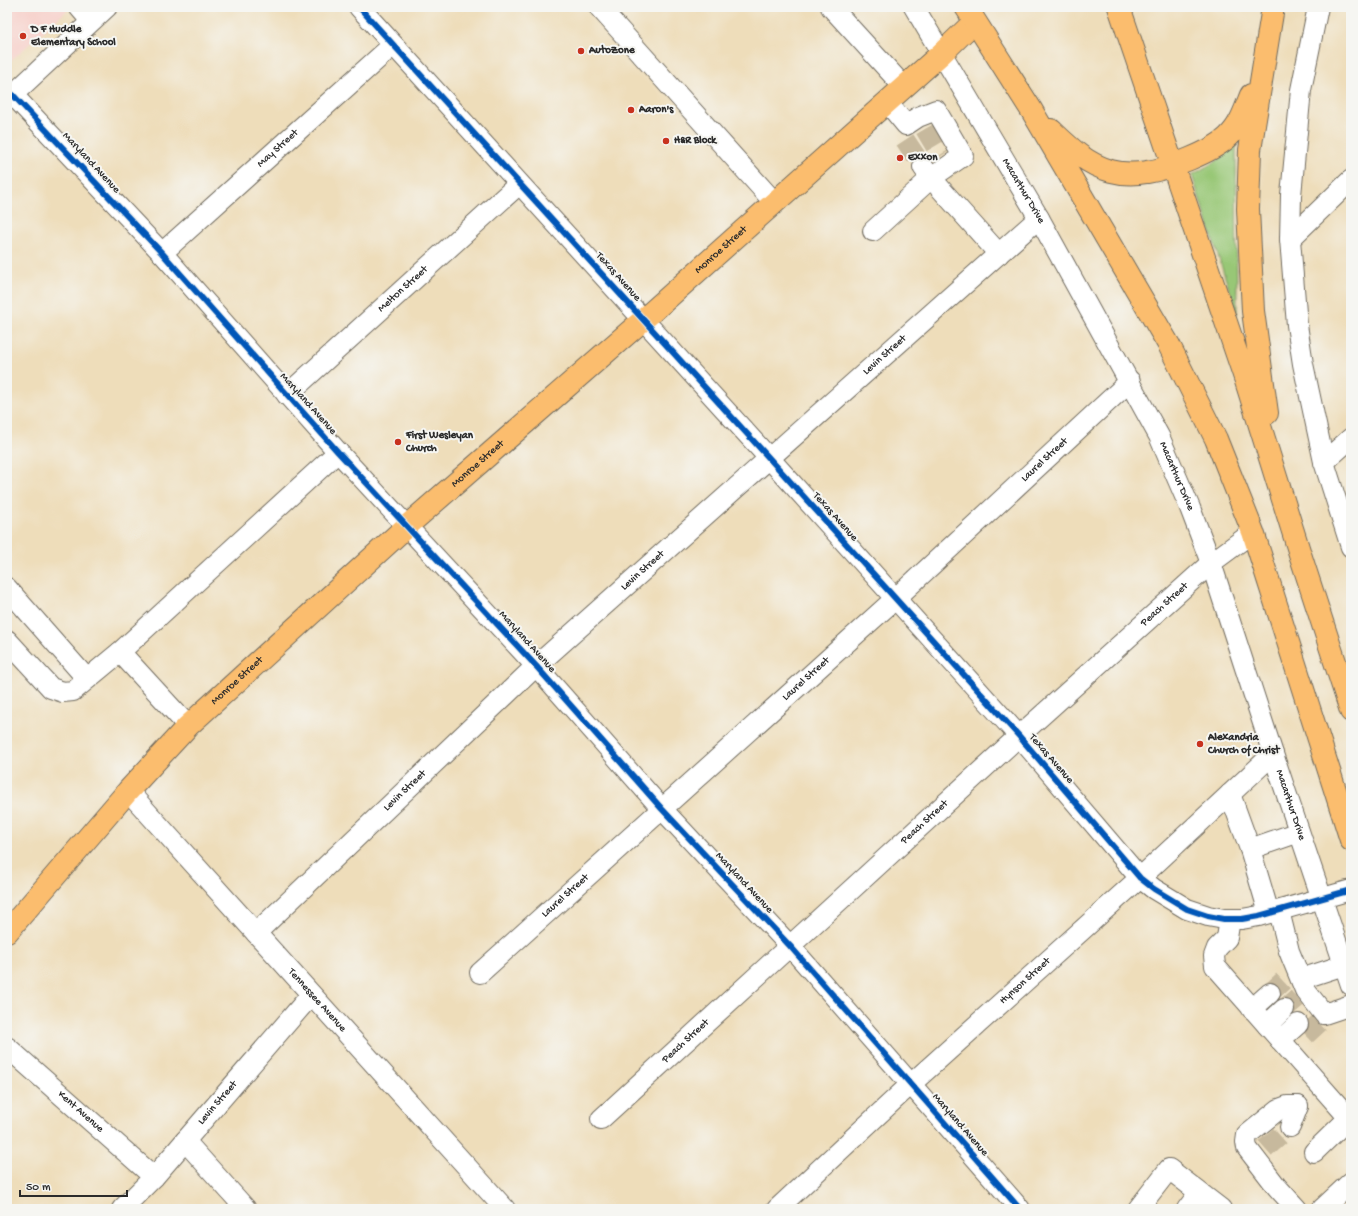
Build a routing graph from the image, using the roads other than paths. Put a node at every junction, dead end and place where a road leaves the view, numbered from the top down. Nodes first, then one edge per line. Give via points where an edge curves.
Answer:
1 (107, 7) edge
2 (359, 7) edge
3 (599, 7) edge
4 (831, 7) edge
5 (914, 7) edge
6 (1119, 7) edge
7 (1273, 7) edge
8 (1318, 7) edge
9 (85, 14) edge
10 (970, 14) edge
11 (393, 45) junction
12 (941, 54) junction
13 (1265, 57) junction
14 (904, 87) junction
15 (10, 98) edge
16 (967, 98) junction
17 (887, 102) junction
18 (936, 110) junction
19 (1032, 111) junction
20 (991, 138) junction
21 (951, 160) junction
22 (1173, 165) junction
23 (927, 172) junction
24 (1351, 180) edge
25 (519, 184) junction
26 (774, 202) junction
27 (1039, 218) junction
28 (873, 231) dead end
29 (1290, 239) junction
30 (162, 253) junction
31 (999, 254) junction
32 (643, 320) junction
33 (1130, 381) junction
34 (287, 396) junction
35 (1351, 438) edge
36 (338, 452) junction
37 (769, 458) junction
38 (1324, 462) junction
39 (407, 526) junction
40 (1253, 532) junction
41 (1351, 547) edge
42 (1300, 554) junction
43 (1211, 563) junction
44 (7, 588) edge
45 (895, 599) junction
46 (7, 640) edge
47 (120, 652) junction
48 (536, 666) junction
49 (87, 679) junction
50 (1351, 711) edge
51 (188, 726) junction
52 (1019, 736) junction
53 (1273, 754) junction
54 (128, 792) junction
55 (1230, 794) junction
56 (662, 809) junction
57 (1299, 832) junction
58 (1351, 840) edge
59 (1250, 849) junction
60 (1140, 878) junction
61 (1351, 890) edge
62 (1321, 898) junction
63 (1274, 912) junction
64 (1230, 919) junction
65 (7, 932) edge
66 (256, 933) junction
67 (790, 946) junction
68 (1344, 965) junction
69 (480, 973) dead end
70 (1351, 985) edge
71 (1291, 988) junction
72 (312, 995) junction
73 (1351, 1005) edge
74 (1252, 1008) junction
75 (1312, 1019) junction
76 (1278, 1038) junction
77 (7, 1047) edge
78 (912, 1084) junction
79 (1321, 1086) junction
80 (1350, 1118) edge
81 (601, 1119) dead end
82 (185, 1141) junction
83 (1314, 1152) dead end
84 (154, 1177) junction
85 (1351, 1182) edge
86 (1200, 1193) junction
87 (1333, 1205) edge
88 (122, 1209) edge
89 (246, 1209) edge
90 (505, 1209) edge
91 (777, 1209) edge
92 (1020, 1209) edge
93 (1138, 1209) edge
94 (1187, 1209) edge
95 (1220, 1209) edge
96 (1296, 1209) edge

1 - 9 street
2 - 11 street, Texas Avenue
3 - 26 street
4 - 14 street
5 - 12 street, Macarthur Drive
6 - 22 main road
7 - 13 main road
8 - 29 street via 1301,90 1291,188
9 - 15 street
10 - 12 main road, Monroe Street
10 - 19 main road
11 - 25 street, Texas Avenue
11 - 30 street, May Street
12 - 14 main road, Monroe Street
12 - 16 street, Macarthur Drive
13 - 22 main road via 1242,118 1228,137 1211,149
13 - 42 main road via 1250,150 1248,209 1253,311 1266,409
14 - 17 main road, Monroe Street
15 - 30 street, Maryland Avenue
16 - 18 street
16 - 20 street, Macarthur Drive
17 - 18 street via 913,128
17 - 26 main road, Monroe Street
18 - 21 street
19 - 22 main road via 1076,154 1094,165 1129,173 1148,172
19 - 40 main road via 1169,345 1216,439
20 - 21 street
20 - 27 street, Macarthur Drive
21 - 23 street
22 - 42 main road via 1245,378
23 - 28 street
23 - 31 street
24 - 29 street
25 - 32 street, Texas Avenue
25 - 34 street, Melton Street
26 - 32 main road, Monroe Street
27 - 31 street, Levin Street
27 - 33 street, Macarthur Drive
29 - 38 street via 1297,325
30 - 34 street, Maryland Avenue
31 - 37 street, Levin Street
32 - 37 street, Texas Avenue
32 - 39 main road, Monroe Street
33 - 43 street, Macarthur Drive via 1159,436
33 - 45 street, Laurel Street
34 - 36 street, Maryland Avenue
35 - 38 street
36 - 39 street, Maryland Avenue
36 - 47 street
37 - 45 street, Texas Avenue
37 - 48 street, Levin Street
38 - 41 street
39 - 48 street, Maryland Avenue
39 - 51 main road, Monroe Street
40 - 43 street, Peach Street
40 - 58 main road
42 - 50 main road
43 - 52 street, Peach Street
43 - 53 street, Macarthur Drive
44 - 49 street
45 - 52 street, Texas Avenue
45 - 56 street, Laurel Street
46 - 49 street via 51,688 63,692 73,691
47 - 49 street
47 - 51 street
48 - 56 street, Maryland Avenue
48 - 66 street, Levin Street
51 - 54 main road, Monroe Street
52 - 60 street, Texas Avenue
52 - 67 street, Peach Street
53 - 55 street, Hynson Street
53 - 57 street, Macarthur Drive
54 - 65 main road, Monroe Street
54 - 66 street, Tennessee Avenue
55 - 59 street
55 - 60 street, Hynson Street
56 - 67 street, Maryland Avenue
56 - 69 street, Laurel Street
57 - 59 street
57 - 62 street, Macarthur Drive
59 - 63 street
60 - 64 street, Texas Avenue via 1187,909 1208,916
60 - 78 street, Hynson Street
61 - 62 street, Texas Avenue
62 - 63 street, Texas Avenue
62 - 68 street, Macarthur Drive
63 - 64 street, Texas Avenue
63 - 71 street via 1289,951
64 - 74 street via 1227,938 1214,956 1215,966
66 - 72 street, Tennessee Avenue
67 - 78 street, Maryland Avenue
67 - 81 street, Peach Street
68 - 70 street, Macarthur Drive
68 - 71 street
71 - 74 street
71 - 75 street
71 - 76 street
72 - 82 street, Levin Street
72 - 90 street, Tennessee Avenue
73 - 75 street
74 - 76 street
75 - 76 street
76 - 79 street
77 - 84 street, Kent Avenue
78 - 91 street, Hynson Street
78 - 92 street, Maryland Avenue
79 - 80 street
79 - 96 street via 1290,1117 1288,1106 1279,1109 1247,1135 1247,1148 1258,1147 1277,1187
80 - 83 street
82 - 84 street, Levin Street
82 - 89 street
84 - 88 street, Levin Street
85 - 87 street
86 - 93 street via 1169,1169
86 - 94 street
86 - 95 street

